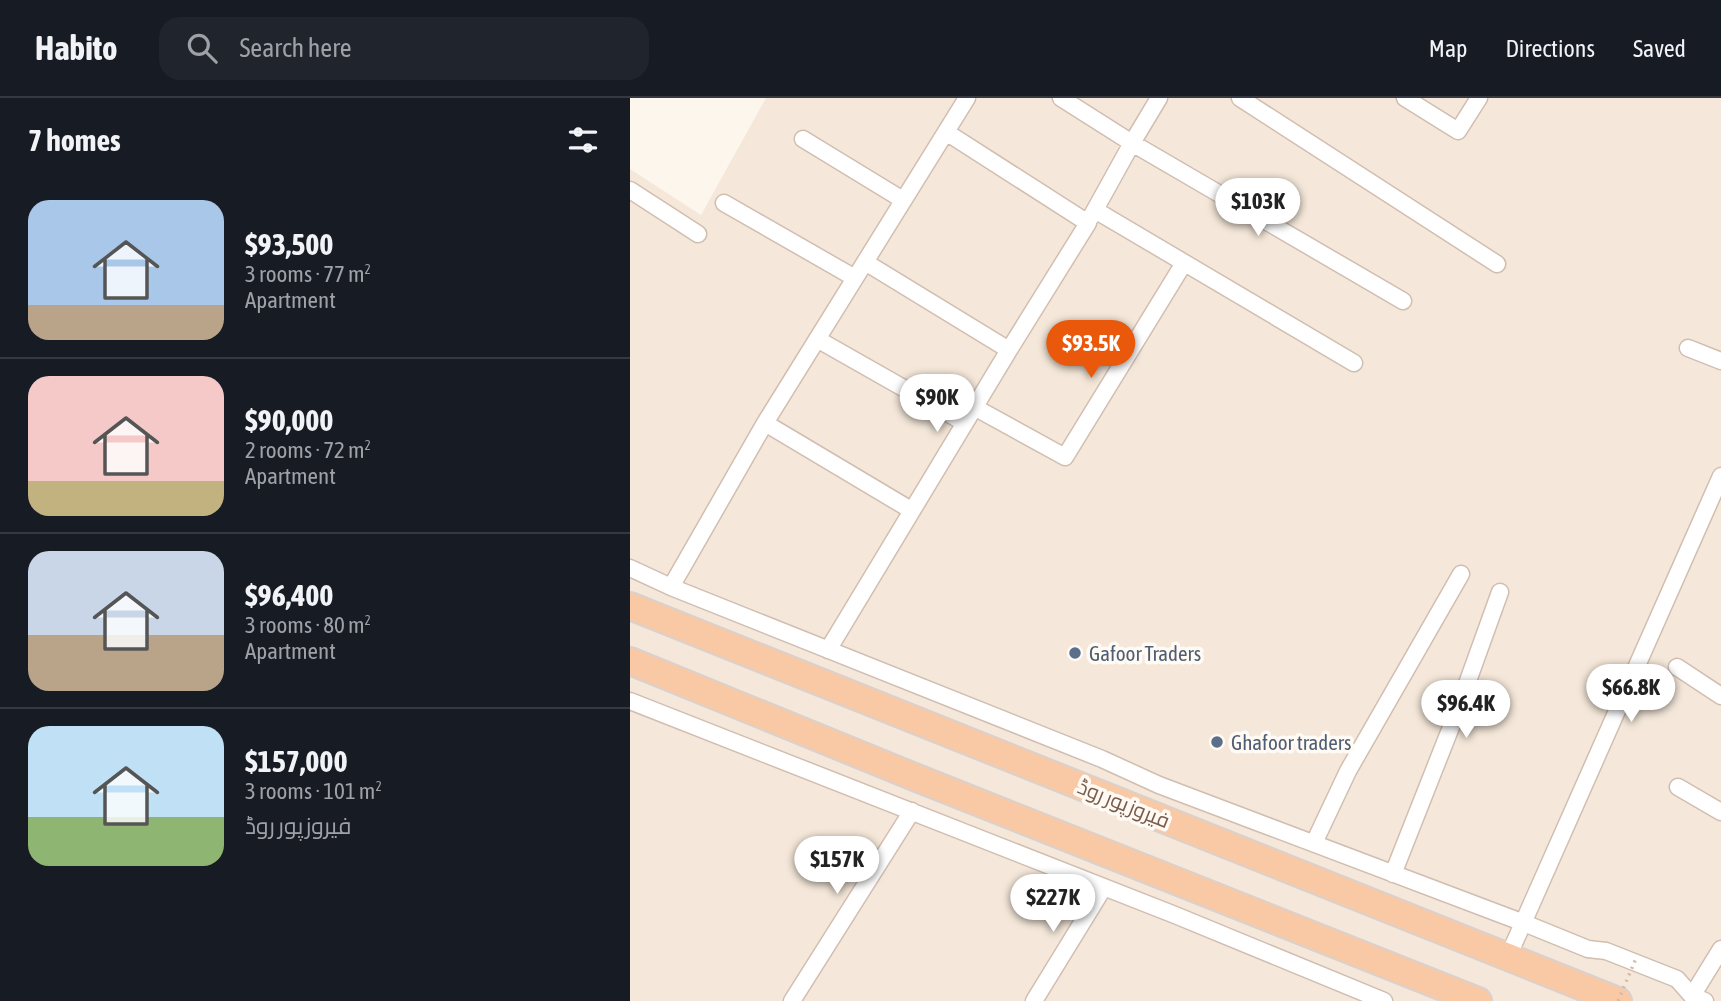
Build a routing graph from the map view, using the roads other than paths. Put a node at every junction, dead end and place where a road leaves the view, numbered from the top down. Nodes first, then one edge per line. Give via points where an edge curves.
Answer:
1 (967, 98) edge
2 (1061, 98) edge
3 (1159, 98) edge
4 (1240, 98) edge
5 (1405, 98) edge
6 (1479, 98) edge
7 (946, 132) junction
8 (803, 139) dead end
9 (1132, 143) junction
10 (630, 190) edge
11 (903, 200) junction
12 (724, 203) dead end
13 (1091, 216) junction
14 (698, 234) dead end
15 (865, 262) junction
16 (1184, 263) junction
17 (1497, 264) dead end
18 (855, 278) junction
19 (1403, 301) dead end
20 (817, 339) junction
21 (1688, 348) dead end
22 (1009, 350) junction
23 (1721, 361) edge
24 (1354, 363) dead end
25 (974, 408) junction
26 (765, 423) junction
27 (965, 423) junction
28 (1721, 476) edge
29 (911, 510) junction
30 (630, 568) edge
31 (1461, 574) dead end
32 (671, 587) junction
33 (1500, 592) dead end
34 (630, 606) edge
35 (828, 650) junction
36 (630, 661) edge
37 (1677, 667) dead end
38 (1721, 696) edge
39 (630, 701) edge
40 (1678, 787) dead end
41 (912, 811) junction
42 (1721, 812) edge
43 (1314, 843) junction
44 (1393, 874) junction
45 (1104, 887) junction
46 (1524, 923) junction
47 (1721, 949) edge
48 (1508, 957) junction
49 (1699, 998) edge
50 (792, 1001) edge
51 (1034, 1001) edge
52 (1384, 1001) edge
53 (1478, 1001) edge
54 (1618, 1001) edge

1 - 7 street
2 - 9 street
3 - 9 street
4 - 17 street
5 - 6 street via 1458,131
7 - 11 street
7 - 13 street
8 - 11 street
9 - 13 street
9 - 19 street
10 - 14 street
11 - 15 street
12 - 18 street
13 - 16 street
13 - 22 street
15 - 18 street
15 - 22 street
16 - 24 street
16 - 25 street via 1065,457
18 - 20 street
20 - 26 street
20 - 27 street
21 - 23 street
22 - 25 street
25 - 27 street
26 - 29 street
26 - 32 street
27 - 29 street
28 - 46 street
29 - 35 street
30 - 32 street
31 - 43 street via 1348,771
32 - 35 street
33 - 44 street
34 - 48 highway, فیروزپور روڈ
35 - 43 street
36 - 53 highway
37 - 38 street
39 - 41 street
40 - 42 street
41 - 45 street
41 - 50 street
43 - 44 street
44 - 46 street
45 - 51 street
45 - 52 street
46 - 48 street
46 - 49 street via 1677,979
47 - 49 street
48 - 54 highway, فیروزپور روڈ

